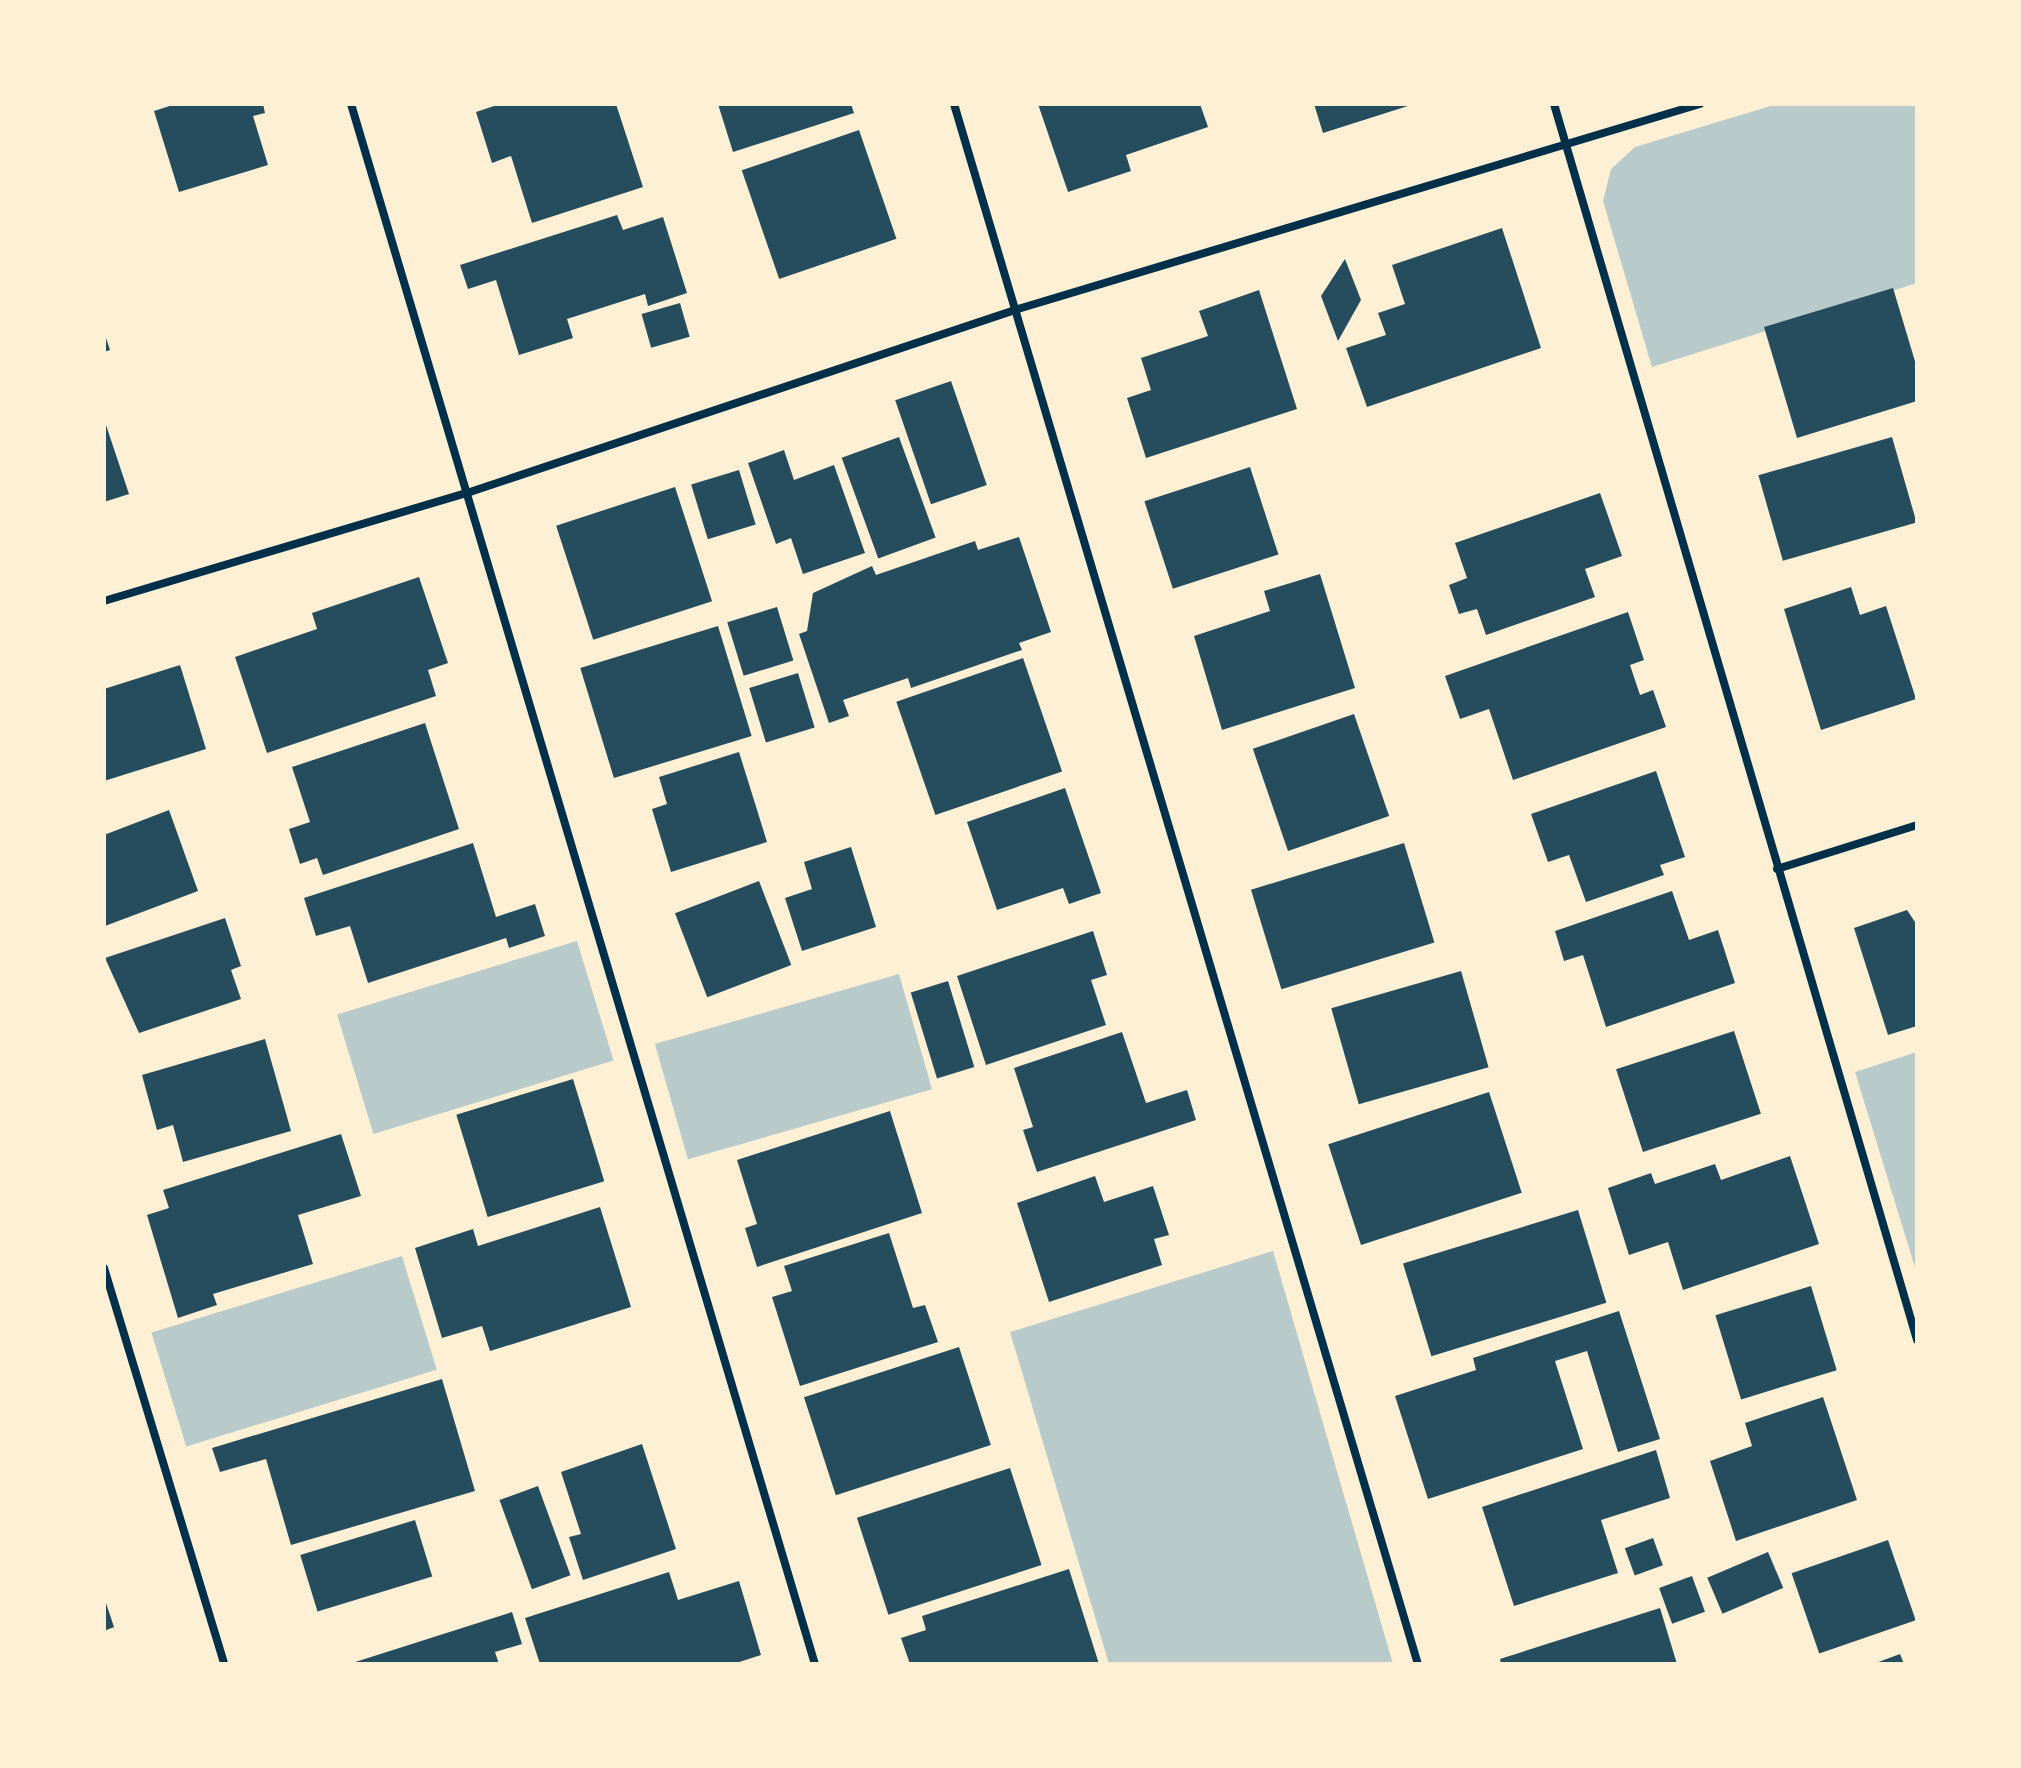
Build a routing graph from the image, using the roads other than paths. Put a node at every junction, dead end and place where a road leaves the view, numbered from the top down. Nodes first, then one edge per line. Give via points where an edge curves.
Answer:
1 (351, 104) edge
2 (954, 104) edge
3 (1554, 104) edge
4 (1700, 104) edge
5 (1566, 145) junction
6 (1018, 309) junction
7 (464, 494) junction
8 (104, 601) edge
9 (1917, 825) edge
10 (1777, 869) junction
11 (104, 1268) edge
12 (1917, 1340) edge
13 (224, 1664) edge
14 (815, 1664) edge
15 (1418, 1664) edge

1 - 7 street
2 - 6 street
3 - 5 street
4 - 5 street
5 - 6 street
5 - 10 street
6 - 7 street
6 - 15 street
7 - 8 street
7 - 14 street
9 - 10 street
10 - 12 street
11 - 13 street

